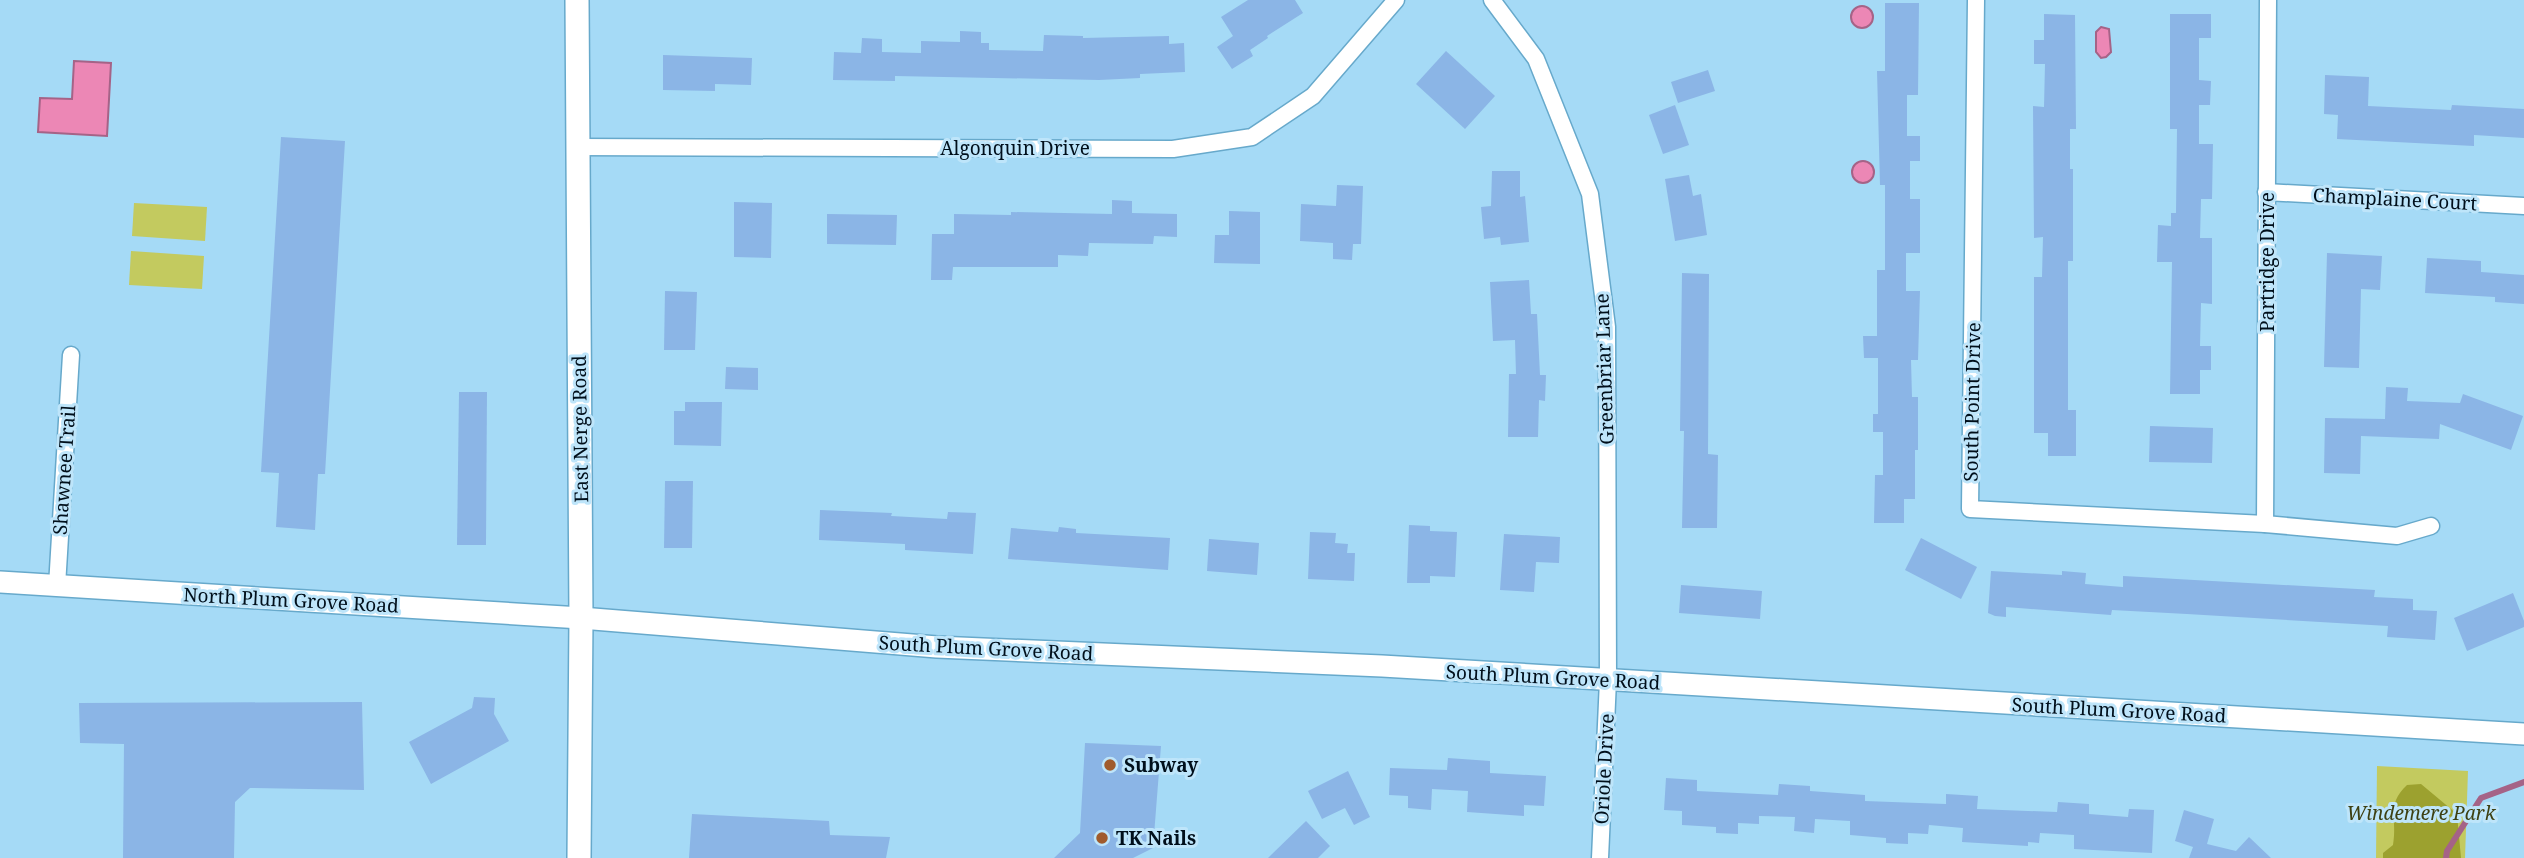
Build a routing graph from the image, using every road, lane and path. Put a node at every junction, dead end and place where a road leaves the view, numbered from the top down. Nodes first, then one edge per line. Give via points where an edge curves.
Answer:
1 (577, 0) edge
2 (1396, 0) edge
3 (1492, 0) edge
4 (1976, 0) edge
5 (2268, 0) edge
6 (577, 147) junction
7 (2266, 192) junction
8 (2524, 206) edge
9 (71, 355) dead end
10 (2265, 524) junction
11 (2431, 526) dead end
12 (0, 582) edge
13 (57, 586) junction
14 (582, 618) junction
15 (1608, 680) junction
16 (2524, 734) edge
17 (579, 858) edge
18 (1600, 858) edge

1 - 6 main road, East Nerge Road
2 - 6 street, Algonquin Drive via 1313,96 1252,137 1173,149
3 - 15 street, Greenbriar Lane via 1536,59 1590,194 1607,327
4 - 10 street, South Point Drive via 1970,509
5 - 7 street, Partridge Drive
6 - 14 main road, East Nerge Road
7 - 8 street, Champlaine Court
7 - 10 street, Partridge Drive
9 - 13 street, Shawnee Trail
10 - 11 street via 2397,536
12 - 13 street, North Plum Grove Road
13 - 14 street, North Plum Grove Road
14 - 15 street, South Plum Grove Road via 937,647
14 - 17 main road, East Nerge Road
15 - 16 street, South Plum Grove Road
15 - 18 street, Oriole Drive

